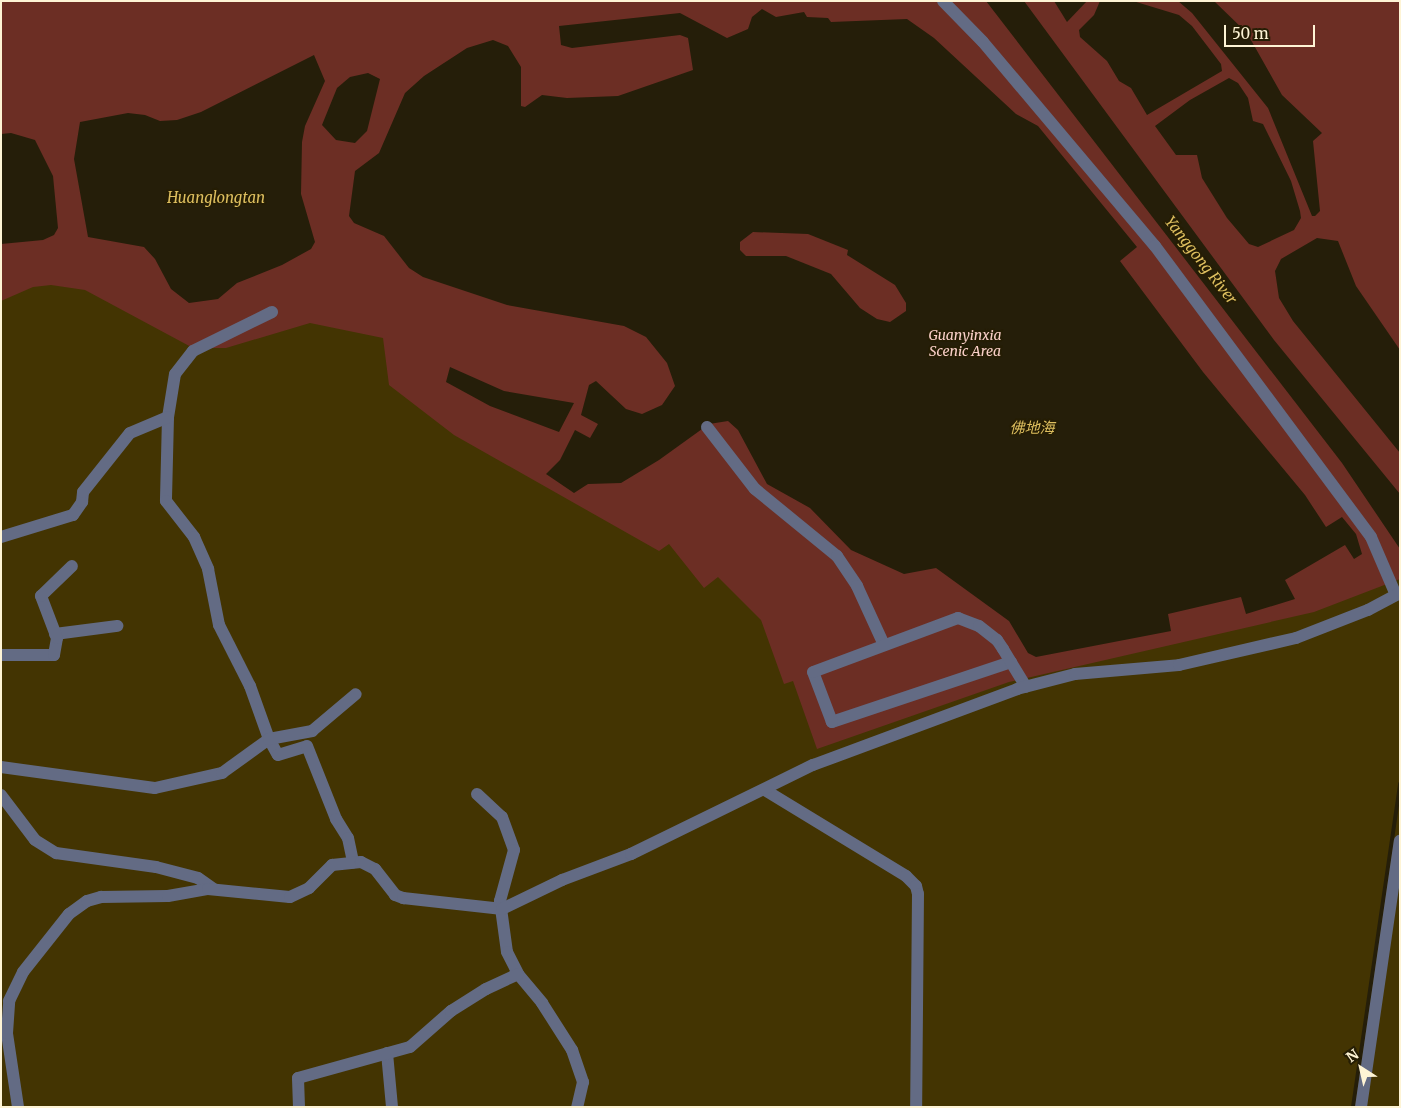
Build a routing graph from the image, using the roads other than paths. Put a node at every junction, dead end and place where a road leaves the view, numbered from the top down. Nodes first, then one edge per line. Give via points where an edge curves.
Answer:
1 (943, 1) edge
2 (272, 312) dead end
3 (168, 417) junction
4 (707, 427) dead end
5 (1, 537) edge
6 (72, 566) dead end
7 (1398, 594) edge
8 (117, 626) dead end
9 (55, 634) junction
10 (884, 644) junction
11 (1, 655) edge
12 (1011, 662) junction
13 (1026, 687) junction
14 (356, 694) dead end
15 (269, 739) junction
16 (1, 767) edge
17 (765, 790) junction
18 (477, 794) dead end
19 (1, 795) edge
20 (1400, 841) edge
21 (353, 862) junction
22 (216, 890) junction
23 (502, 909) junction
24 (518, 974) junction
25 (387, 1053) junction
26 (18, 1107) edge
27 (299, 1107) edge
28 (392, 1107) edge
29 (577, 1107) edge
30 (916, 1107) edge
31 (1361, 1107) edge

1 - 7 street via 983,42 1155,246 1371,537
2 - 3 street via 193,350 175,374
3 - 5 street via 130,433 83,492 82,502 73,515
3 - 15 street via 166,500 198,545 208,569 219,625 250,686
4 - 10 street via 755,489 837,556 857,586
6 - 9 street via 41,596
7 - 13 street via 1368,610 1296,638 1179,665 1075,674
8 - 9 street
9 - 11 street via 54,655
10 - 12 street via 958,618 988,633
10 - 12 street via 813,672 832,722
12 - 13 street
13 - 17 street via 813,765
14 - 15 street via 312,731
15 - 16 street via 222,773 155,788
15 - 21 street via 278,755 307,746 336,819 348,838
17 - 23 street via 631,854 562,880
17 - 30 street via 906,876 916,886
18 - 23 street via 502,817 514,850 500,900
19 - 22 street via 35,840 56,853 156,867 198,878
20 - 31 street
21 - 22 street via 332,866 309,888 290,897
21 - 23 street via 364,862 375,869 403,898
22 - 26 street via 168,896 101,897 81,904 69,914 23,972 10,1000 7,1033
23 - 24 street via 507,952
24 - 25 street via 451,1011 417,1043
24 - 29 street via 542,1003 572,1050 583,1082
25 - 27 street via 298,1078
25 - 28 street

